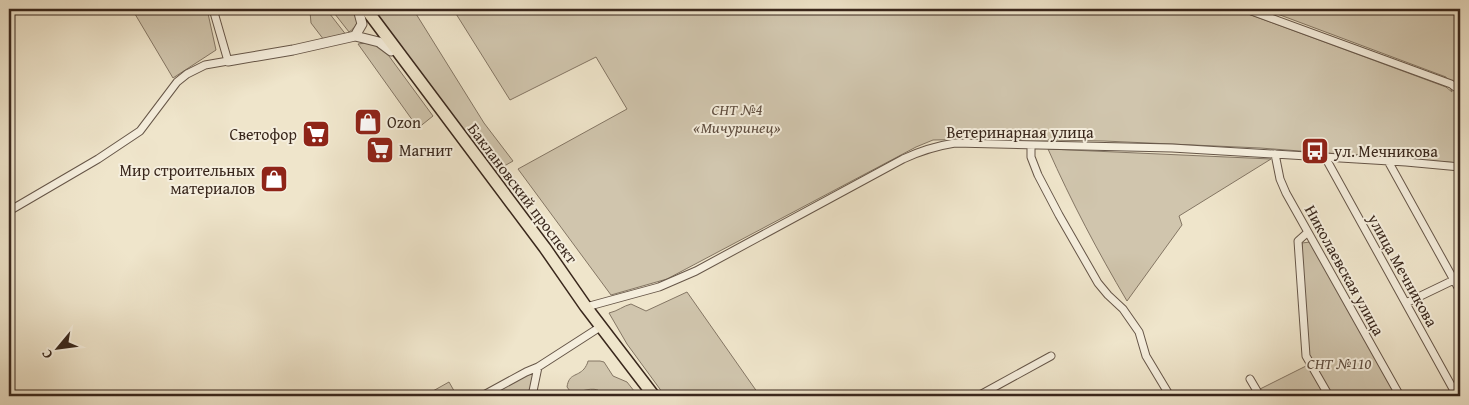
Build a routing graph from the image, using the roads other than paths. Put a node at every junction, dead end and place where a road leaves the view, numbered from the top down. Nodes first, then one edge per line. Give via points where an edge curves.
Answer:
1 (214, 9) edge
2 (359, 9) edge
3 (366, 9) edge
4 (1246, 9) edge
5 (372, 22) junction
6 (355, 36) junction
7 (391, 51) junction
8 (228, 61) junction
9 (1455, 87) dead end
10 (1031, 145) junction
11 (1275, 154) junction
12 (1325, 157) junction
13 (1388, 161) junction
14 (1460, 167) edge
15 (9, 211) edge
16 (1308, 232) junction
17 (1457, 278) edge
18 (1460, 291) edge
19 (1406, 303) junction
20 (584, 307) junction
21 (597, 330) junction
22 (1051, 356) dead end
23 (538, 367) junction
24 (1250, 379) dead end
25 (482, 396) edge
26 (532, 396) edge
27 (646, 396) edge
28 (654, 396) edge
29 (978, 396) edge
30 (1170, 396) edge
31 (1260, 396) edge
32 (1329, 396) edge
33 (1400, 396) edge
34 (1457, 396) edge

1 - 8 street
2 - 5 main road, Баклановский проспект
2 - 6 street via 362,24
3 - 5 main road, Баклановский проспект
4 - 9 street
5 - 6 street
5 - 7 main road, Баклановский проспект
5 - 20 main road, Баклановский проспект via 545,248
6 - 7 street via 379,42
6 - 8 street
7 - 20 main road, Баклановский проспект
8 - 15 street via 205,65 187,74 177,82 140,131
10 - 11 street, Ветеринарная улица
10 - 20 street, Ветеринарная улица via 954,143 921,150 696,271 659,288
10 - 30 street via 1031,157 1038,176 1059,215 1098,282 1139,332 1146,356
11 - 12 street, Ветеринарная улица
11 - 16 street, Николаевская улица via 1280,179
12 - 13 street, Ветеринарная улица
12 - 19 street, улица Мечникова
13 - 14 street, Ветеринарная улица
13 - 17 street
16 - 32 street via 1298,241 1306,356
16 - 33 street, Николаевская улица
17 - 18 street
17 - 19 street
19 - 34 street, улица Мечникова
20 - 21 main road, Баклановский проспект
20 - 28 main road, Баклановский проспект
21 - 23 street
21 - 27 main road, Баклановский проспект
22 - 29 street
23 - 25 street
23 - 26 street
24 - 31 street

